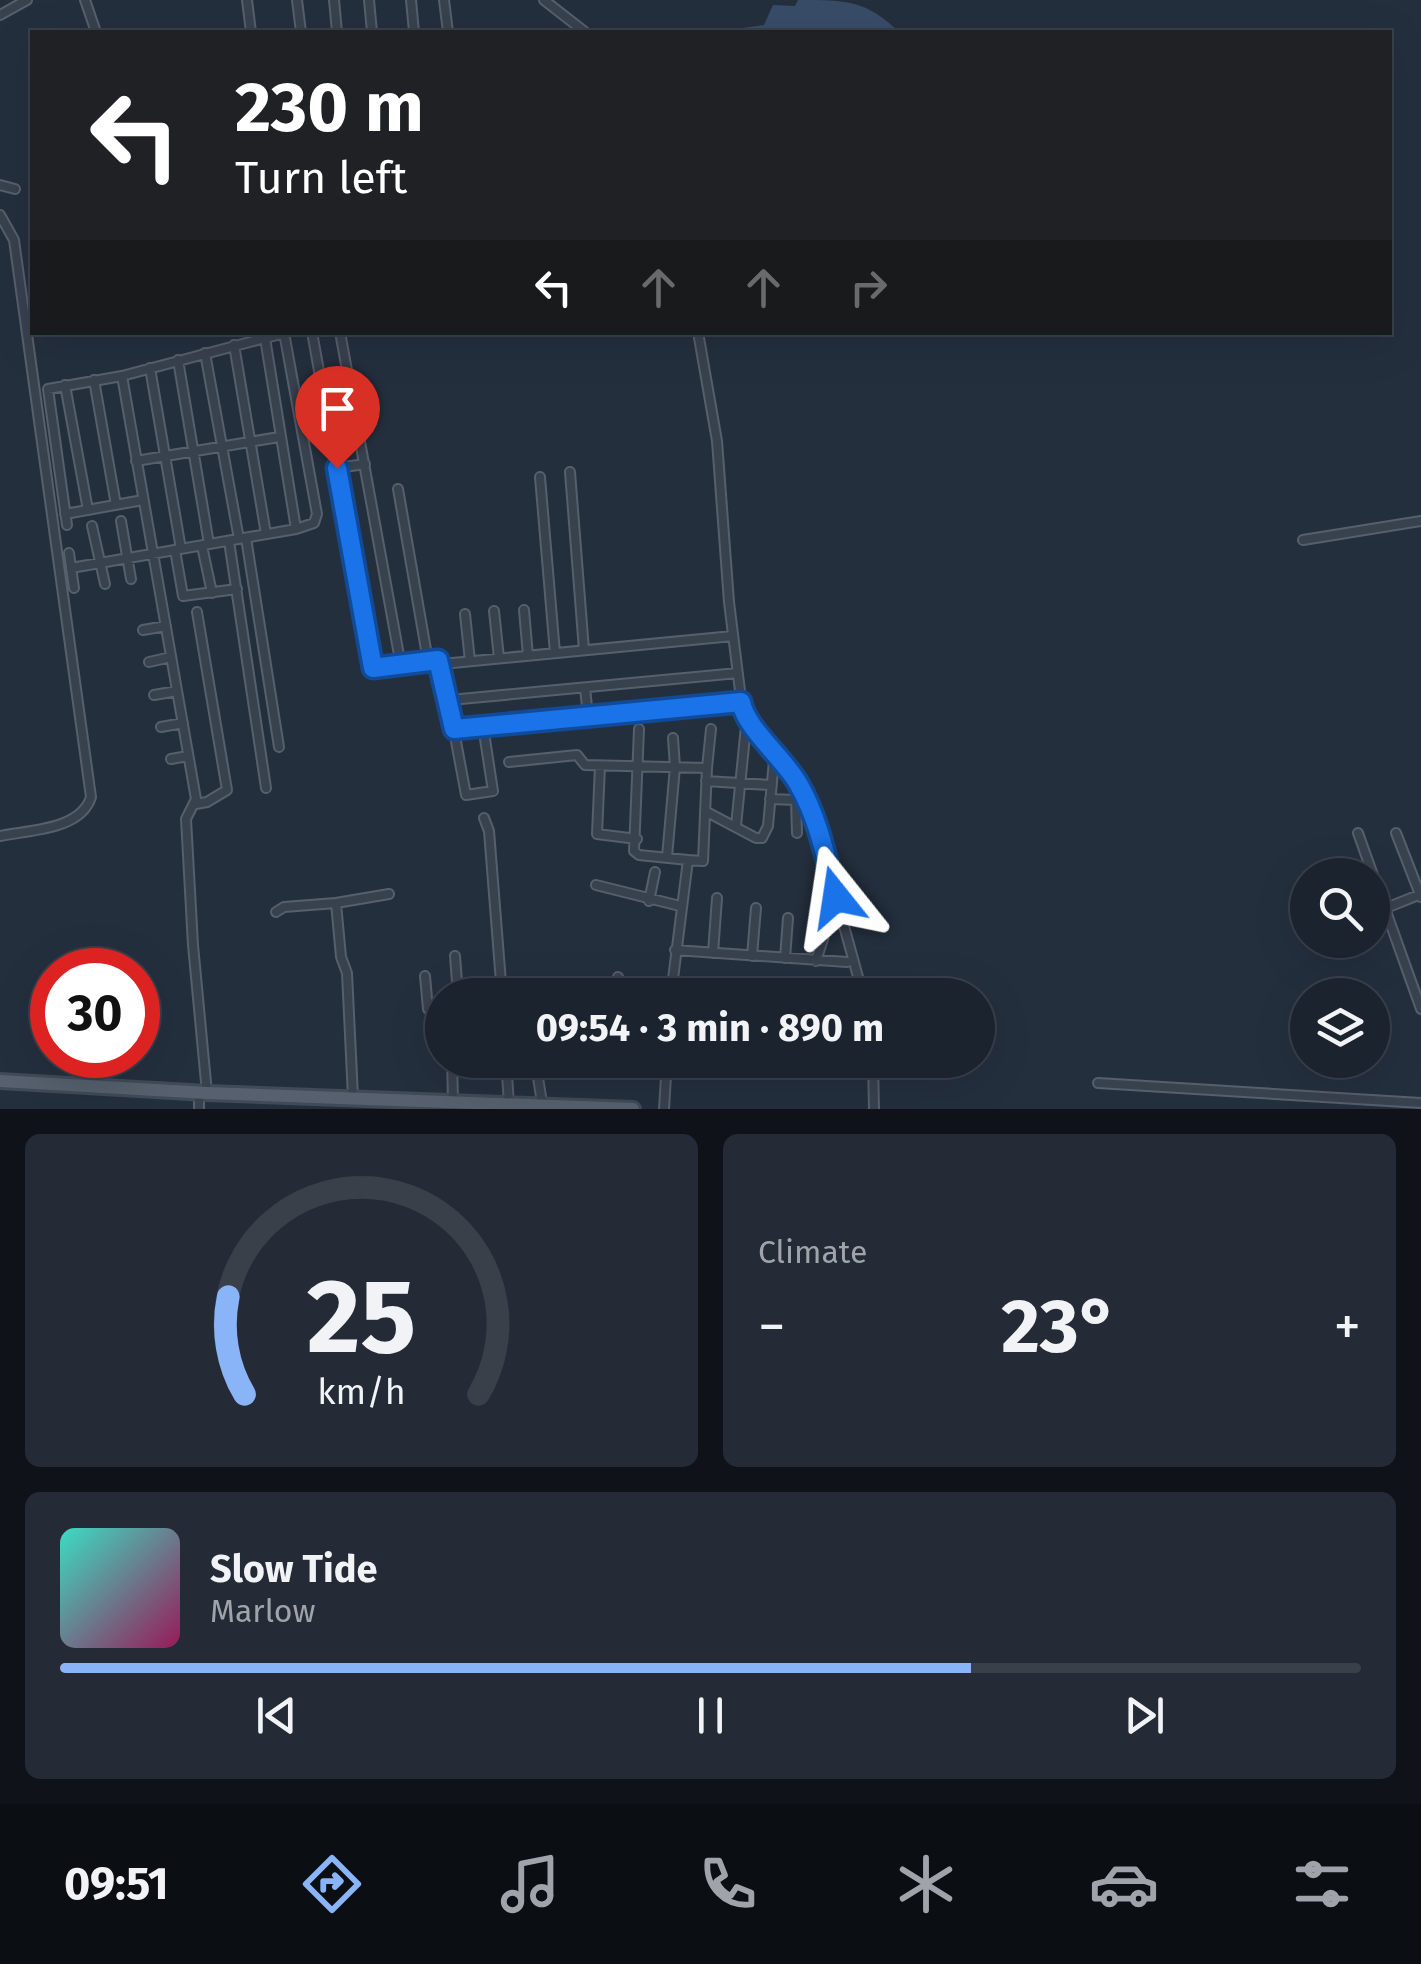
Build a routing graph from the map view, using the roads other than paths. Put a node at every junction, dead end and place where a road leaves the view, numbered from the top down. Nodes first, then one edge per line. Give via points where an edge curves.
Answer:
1 (26, 0) edge
2 (85, 0) edge
3 (247, 0) edge
4 (297, 0) edge
5 (334, 0) edge
6 (368, 0) edge
7 (411, 0) edge
8 (444, 0) edge
9 (544, 0) edge
10 (0, 15) edge
11 (95, 30) edge
12 (252, 30) edge
13 (301, 30) edge
14 (337, 30) edge
15 (372, 30) edge
16 (414, 30) edge
17 (448, 30) edge
18 (581, 30) edge
19 (0, 186) edge
20 (15, 189) dead end
21 (0, 214) edge
22 (278, 335) edge
23 (283, 335) edge
24 (313, 335) edge
25 (341, 335) edge
26 (699, 335) edge
27 (265, 338) junction
28 (234, 345) junction
29 (205, 353) junction
30 (178, 360) junction
31 (150, 368) junction
32 (122, 376) junction
33 (94, 380) junction
34 (66, 385) junction
35 (279, 437) junction
36 (250, 442) junction
37 (222, 446) junction
38 (194, 451) junction
39 (165, 456) junction
40 (136, 461) junction
41 (364, 464) junction
42 (337, 468) junction
43 (570, 472) dead end
44 (540, 477) dead end
45 (398, 489) dead end
46 (85, 495) junction
47 (63, 499) junction
48 (144, 500) junction
49 (116, 505) junction
50 (88, 510) junction
51 (65, 514) junction
52 (121, 521) dead end
53 (1421, 521) edge
54 (67, 525) dead end
55 (92, 526) dead end
56 (296, 529) junction
57 (266, 534) junction
58 (238, 539) junction
59 (1303, 540) dead end
60 (206, 545) junction
61 (178, 550) junction
62 (69, 553) dead end
63 (154, 554) junction
64 (127, 559) junction
65 (101, 563) junction
66 (72, 568) junction
67 (130, 580) dead end
68 (105, 584) dead end
69 (74, 588) dead end
70 (237, 588) junction
71 (212, 593) junction
72 (494, 610) dead end
73 (524, 610) dead end
74 (197, 612) dead end
75 (466, 614) dead end
76 (166, 626) junction
77 (143, 630) dead end
78 (733, 636) junction
79 (584, 650) junction
80 (555, 653) junction
81 (528, 656) junction
82 (171, 657) junction
83 (499, 658) junction
84 (428, 661) junction
85 (149, 662) dead end
86 (470, 662) junction
87 (442, 664) junction
88 (401, 666) junction
89 (738, 673) junction
90 (585, 688) junction
91 (177, 690) junction
92 (154, 695) dead end
93 (450, 700) junction
94 (741, 702) junction
95 (588, 716) junction
96 (183, 723) junction
97 (484, 726) junction
98 (746, 726) dead end
99 (160, 727) dead end
100 (454, 729) junction
101 (639, 729) dead end
102 (710, 729) dead end
103 (673, 738) dead end
104 (279, 747) dead end
105 (774, 750) junction
106 (188, 756) junction
107 (170, 759) dead end
108 (509, 762) dead end
109 (600, 766) junction
110 (640, 766) junction
111 (675, 767) junction
112 (707, 768) junction
113 (706, 781) junction
114 (740, 783) junction
115 (770, 784) junction
116 (266, 788) dead end
117 (770, 799) junction
118 (196, 804) junction
119 (705, 811) junction
120 (484, 818) dead end
121 (736, 826) junction
122 (797, 833) dead end
123 (1358, 833) dead end
124 (1396, 833) dead end
125 (0, 836) edge
126 (637, 839) junction
127 (667, 857) junction
128 (1367, 858) edge
129 (688, 860) junction
130 (656, 872) dead end
131 (596, 885) dead end
132 (389, 894) dead end
133 (1421, 895) edge
134 (717, 898) dead end
135 (649, 901) junction
136 (336, 903) junction
137 (680, 906) junction
138 (1390, 907) edge
139 (756, 908) dead end
140 (276, 912) dead end
141 (788, 918) dead end
142 (1390, 920) edge
143 (826, 930) dead end
144 (674, 950) junction
145 (713, 953) junction
146 (455, 956) dead end
147 (752, 956) junction
148 (784, 958) junction
149 (816, 961) junction
150 (847, 962) dead end
151 (457, 978) edge
152 (501, 978) edge
153 (673, 978) edge
154 (859, 978) edge
155 (1421, 1009) edge
156 (452, 1078) edge
157 (507, 1078) edge
158 (538, 1078) edge
159 (666, 1078) edge
160 (873, 1078) edge
161 (0, 1081) edge
162 (1098, 1083) dead end
163 (203, 1093) junction
164 (347, 1101) edge
165 (453, 1101) junction
166 (1421, 1103) edge
167 (416, 1104) edge
168 (508, 1104) junction
169 (1354, 1104) edge
170 (482, 1106) edge
171 (543, 1107) edge
172 (199, 1109) edge
173 (633, 1109) edge
174 (664, 1109) edge
175 (874, 1109) edge

1 - 10 street
2 - 11 street
3 - 12 street
4 - 13 street
5 - 14 street
6 - 15 street
7 - 16 street
8 - 17 street
9 - 18 street
19 - 20 street
21 - 125 street via 14,240 91,797 67,822
22 - 27 street
23 - 56 street via 317,514 314,524
24 - 42 street
25 - 41 street
26 - 78 street via 717,442
27 - 28 street
27 - 35 street
28 - 29 street
28 - 36 street
29 - 30 street
29 - 37 street
30 - 31 street
30 - 38 street
31 - 32 street
31 - 39 street
32 - 33 street
32 - 40 street
33 - 34 street
33 - 49 street
34 - 46 street
34 - 47 street via 48,391
35 - 36 street
35 - 56 street
36 - 37 street
36 - 57 street
37 - 38 street
37 - 58 street
38 - 39 street
38 - 60 street
39 - 40 street
39 - 61 street
40 - 48 street
41 - 42 street
41 - 88 street
42 - 88 street via 372,666
43 - 79 street
44 - 80 street
45 - 84 street
46 - 47 street
46 - 50 street
47 - 51 street
48 - 49 street
48 - 63 street
49 - 50 street
50 - 51 street
51 - 54 street
52 - 64 street
53 - 59 street
55 - 65 street
56 - 57 street
57 - 58 street
58 - 60 street
58 - 70 street
58 - 104 street
60 - 61 street
60 - 71 street
61 - 63 street
61 - 71 street via 183,596
62 - 66 street
63 - 64 street
63 - 76 street
64 - 65 street
64 - 67 street
65 - 66 street
65 - 68 street
66 - 69 street
70 - 71 street
70 - 116 street
72 - 83 street
73 - 81 street
74 - 118 street via 227,790
75 - 86 street
76 - 77 street
76 - 82 street
78 - 79 street
78 - 89 street
79 - 80 street
80 - 81 street
81 - 83 street
82 - 85 street
82 - 91 street
83 - 86 street
84 - 87 street
84 - 88 street
86 - 87 street
87 - 93 street
89 - 90 street
89 - 94 street
90 - 93 street
90 - 95 street
91 - 92 street
91 - 96 street
93 - 100 street
94 - 95 street
94 - 105 street
95 - 97 street
96 - 99 street
96 - 106 street
97 - 100 street
97 - 100 street via 490,794 464,794
98 - 114 street
101 - 110 street
102 - 112 street
103 - 111 street
105 - 115 street
105 - 154 street via 815,817
106 - 107 street
106 - 118 street
108 - 109 street via 577,755 583,764
109 - 110 street
109 - 126 street via 597,834
110 - 111 street
110 - 126 street
111 - 112 street
111 - 127 street
112 - 113 street
113 - 114 street
113 - 119 street
114 - 115 street
114 - 121 street
115 - 117 street
117 - 121 street via 762,838
117 - 122 street via 796,800
118 - 163 street via 186,819
119 - 121 street
119 - 129 street via 703,860
120 - 152 street
123 - 128 street
124 - 133 street
126 - 127 street via 635,854
127 - 129 street
129 - 137 street
130 - 135 street
131 - 135 street
132 - 136 street
133 - 138 street
134 - 145 street
135 - 137 street
136 - 140 street
136 - 164 street via 347,973
137 - 144 street
139 - 147 street
141 - 148 street
142 - 155 street
143 - 149 street
144 - 145 street
144 - 153 street
145 - 147 street
146 - 151 street
147 - 148 street
148 - 149 street
149 - 150 street
156 - 165 street
157 - 168 street
158 - 171 street
159 - 174 street
160 - 175 street
161 - 163 main road
162 - 169 street
163 - 164 main road
163 - 172 street
164 - 167 main road
165 - 167 main road
165 - 170 main road
166 - 169 street
168 - 170 main road
168 - 171 main road
171 - 173 main road

